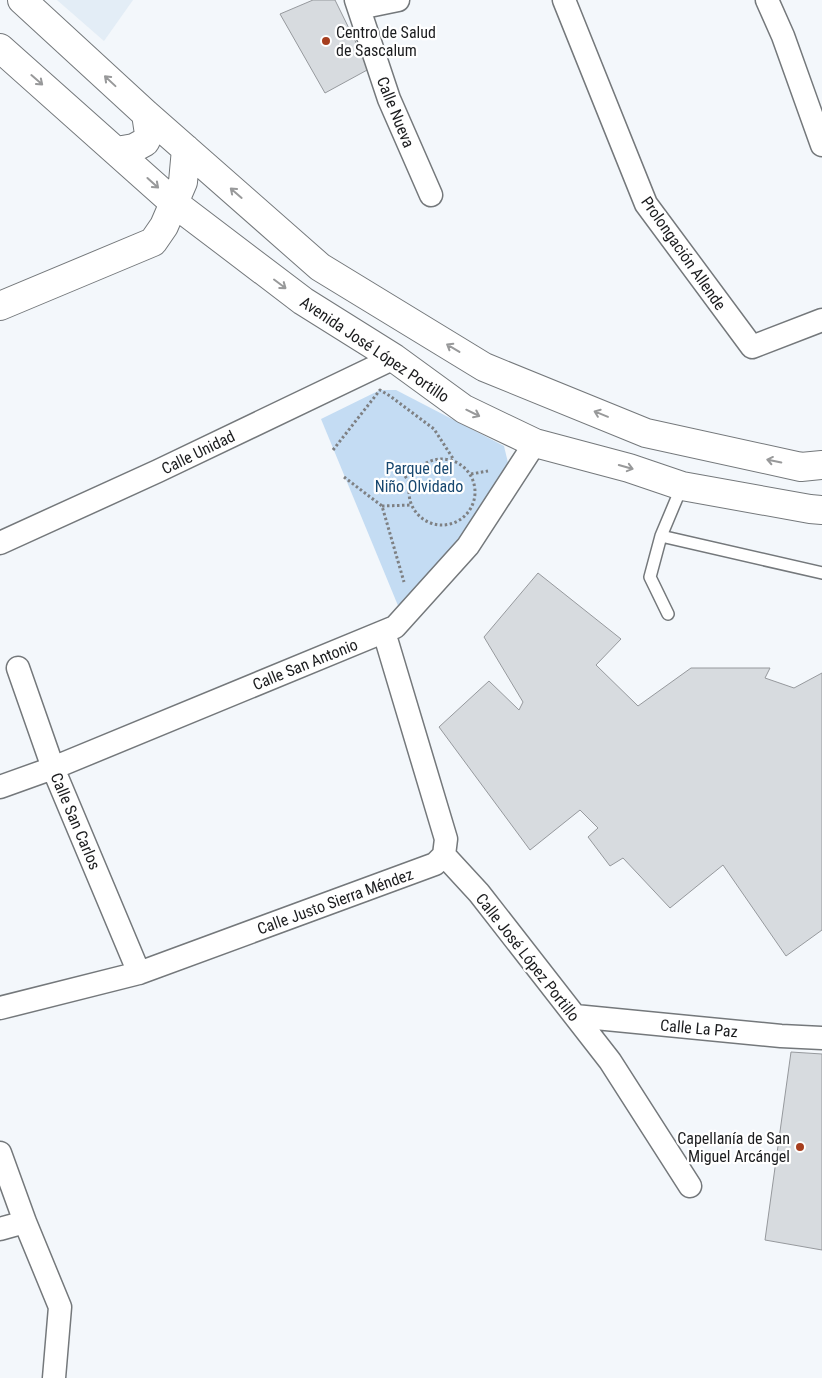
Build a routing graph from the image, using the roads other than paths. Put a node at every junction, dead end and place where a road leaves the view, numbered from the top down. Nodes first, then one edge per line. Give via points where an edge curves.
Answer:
1 (22, 0) edge
2 (398, 0) edge
3 (564, 0) edge
4 (767, 0) edge
5 (357, 4) edge
6 (0, 48) edge
7 (146, 114) junction
8 (822, 145) edge
9 (186, 149) junction
10 (117, 151) junction
11 (431, 194) dead end
12 (174, 203) junction
13 (266, 219) junction
14 (228, 244) junction
15 (0, 306) edge
16 (822, 320) edge
17 (394, 358) junction
18 (535, 443) junction
19 (822, 465) edge
20 (682, 486) junction
21 (822, 510) edge
22 (661, 536) junction
23 (0, 542) edge
24 (822, 573) edge
25 (668, 614) dead end
26 (384, 632) junction
27 (18, 668) dead end
28 (53, 768) junction
29 (0, 787) edge
30 (444, 855) junction
31 (139, 973) junction
32 (0, 1008) edge
33 (575, 1016) junction
34 (822, 1038) edge
35 (0, 1153) edge
36 (690, 1186) dead end
37 (25, 1222) junction
38 (0, 1229) edge
39 (54, 1378) edge

7 -> 1 main road
2 - 5 street
3 - 16 street, Prolongación Allende via 646,204 752,347
4 - 8 street
5 - 11 street, Calle Nueva via 389,99
6 -> 10 main road, Avenida José López Portillo
7 - 9 main road
7 - 10 main road via 149,134 146,142
9 - 12 main road via 183,182
13 -> 9 main road
10 -> 12 main road, Avenida José López Portillo
12 - 14 main road, Avenida José López Portillo
12 - 15 main road via 153,242
13 - 14 main road via 246,218 236,223 229,234
19 -> 13 main road via 801,467 646,433 484,367 320,268
14 -> 17 main road, Avenida José López Portillo via 302,301
17 -> 18 main road, Avenida José López Portillo via 464,409
17 - 23 street, Calle Unidad via 158,471
18 -> 20 main road, Avenida José López Portillo
18 - 26 street, Calle San Antonio via 468,546 395,627
20 - 21 main road, Avenida José López Portillo
20 - 22 lane
22 - 24 lane
22 - 25 lane via 650,577
26 - 28 street, Calle San Antonio
26 - 30 street via 446,839
27 - 28 street, Calle San Carlos
28 - 29 street, Calle San Antonio
28 - 31 street, Calle San Carlos
30 - 31 street, Calle Justo Sierra Méndez via 435,864
30 - 33 street, Calle José López Portillo via 479,893
31 - 32 street, Calle Justo Sierra Méndez
33 - 34 street, Calle La Paz
33 - 36 street, Calle José López Portillo via 610,1061
35 - 37 street
37 - 38 street
37 - 39 street via 60,1307

